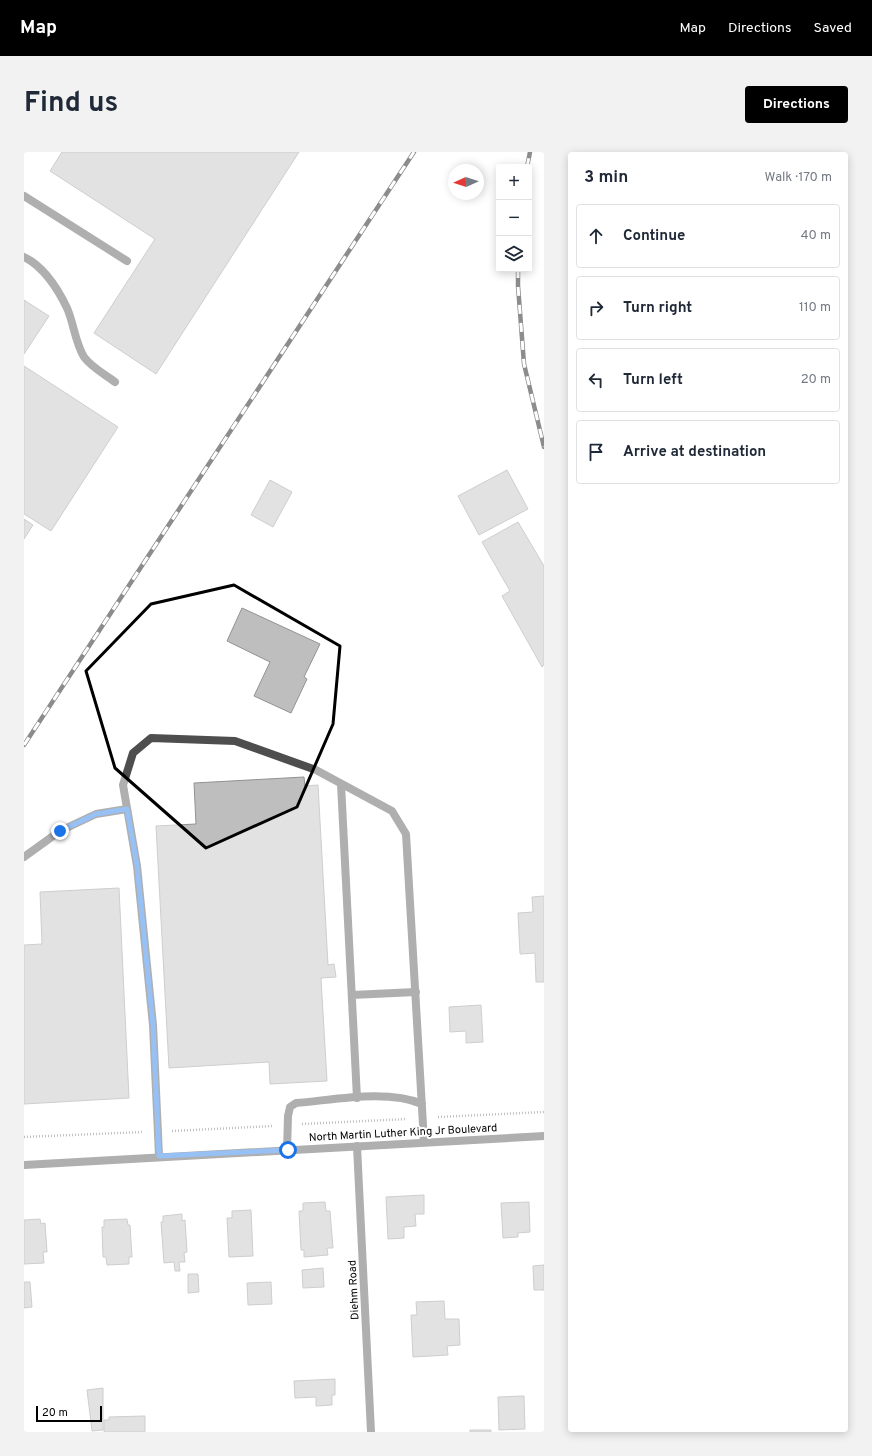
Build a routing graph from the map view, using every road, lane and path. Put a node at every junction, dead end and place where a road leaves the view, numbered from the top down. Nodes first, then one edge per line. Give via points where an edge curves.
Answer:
1 (24, 196) edge
2 (24, 256) edge
3 (127, 261) dead end
4 (116, 382) dead end
5 (341, 784) junction
6 (127, 809) junction
7 (24, 856) edge
8 (416, 992) junction
9 (352, 995) junction
10 (357, 1098) junction
11 (422, 1104) junction
12 (544, 1136) edge
13 (424, 1142) junction
14 (357, 1146) junction
15 (288, 1150) junction
16 (159, 1156) junction
17 (24, 1164) edge
18 (371, 1432) edge

1 - 3 street
2 - 4 street via 34,262 55,289 66,308 78,346 85,359
5 - 6 street via 316,770 235,741 151,738 133,754 123,785
5 - 8 street via 392,811 406,834
5 - 9 street
6 - 7 street via 96,814 60,831
6 - 16 street via 137,866 153,1025
8 - 9 street
8 - 11 street
9 - 10 street
10 - 11 street via 410,1098
10 - 15 street via 296,1103 290,1107
11 - 13 street
12 - 13 street, North Martin Luther King Jr Boulevard
13 - 14 street, North Martin Luther King Jr Boulevard
14 - 15 street, North Martin Luther King Jr Boulevard
14 - 18 street, Diehm Road
15 - 16 street, North Martin Luther King Jr Boulevard
16 - 17 street, North Martin Luther King Jr Boulevard

